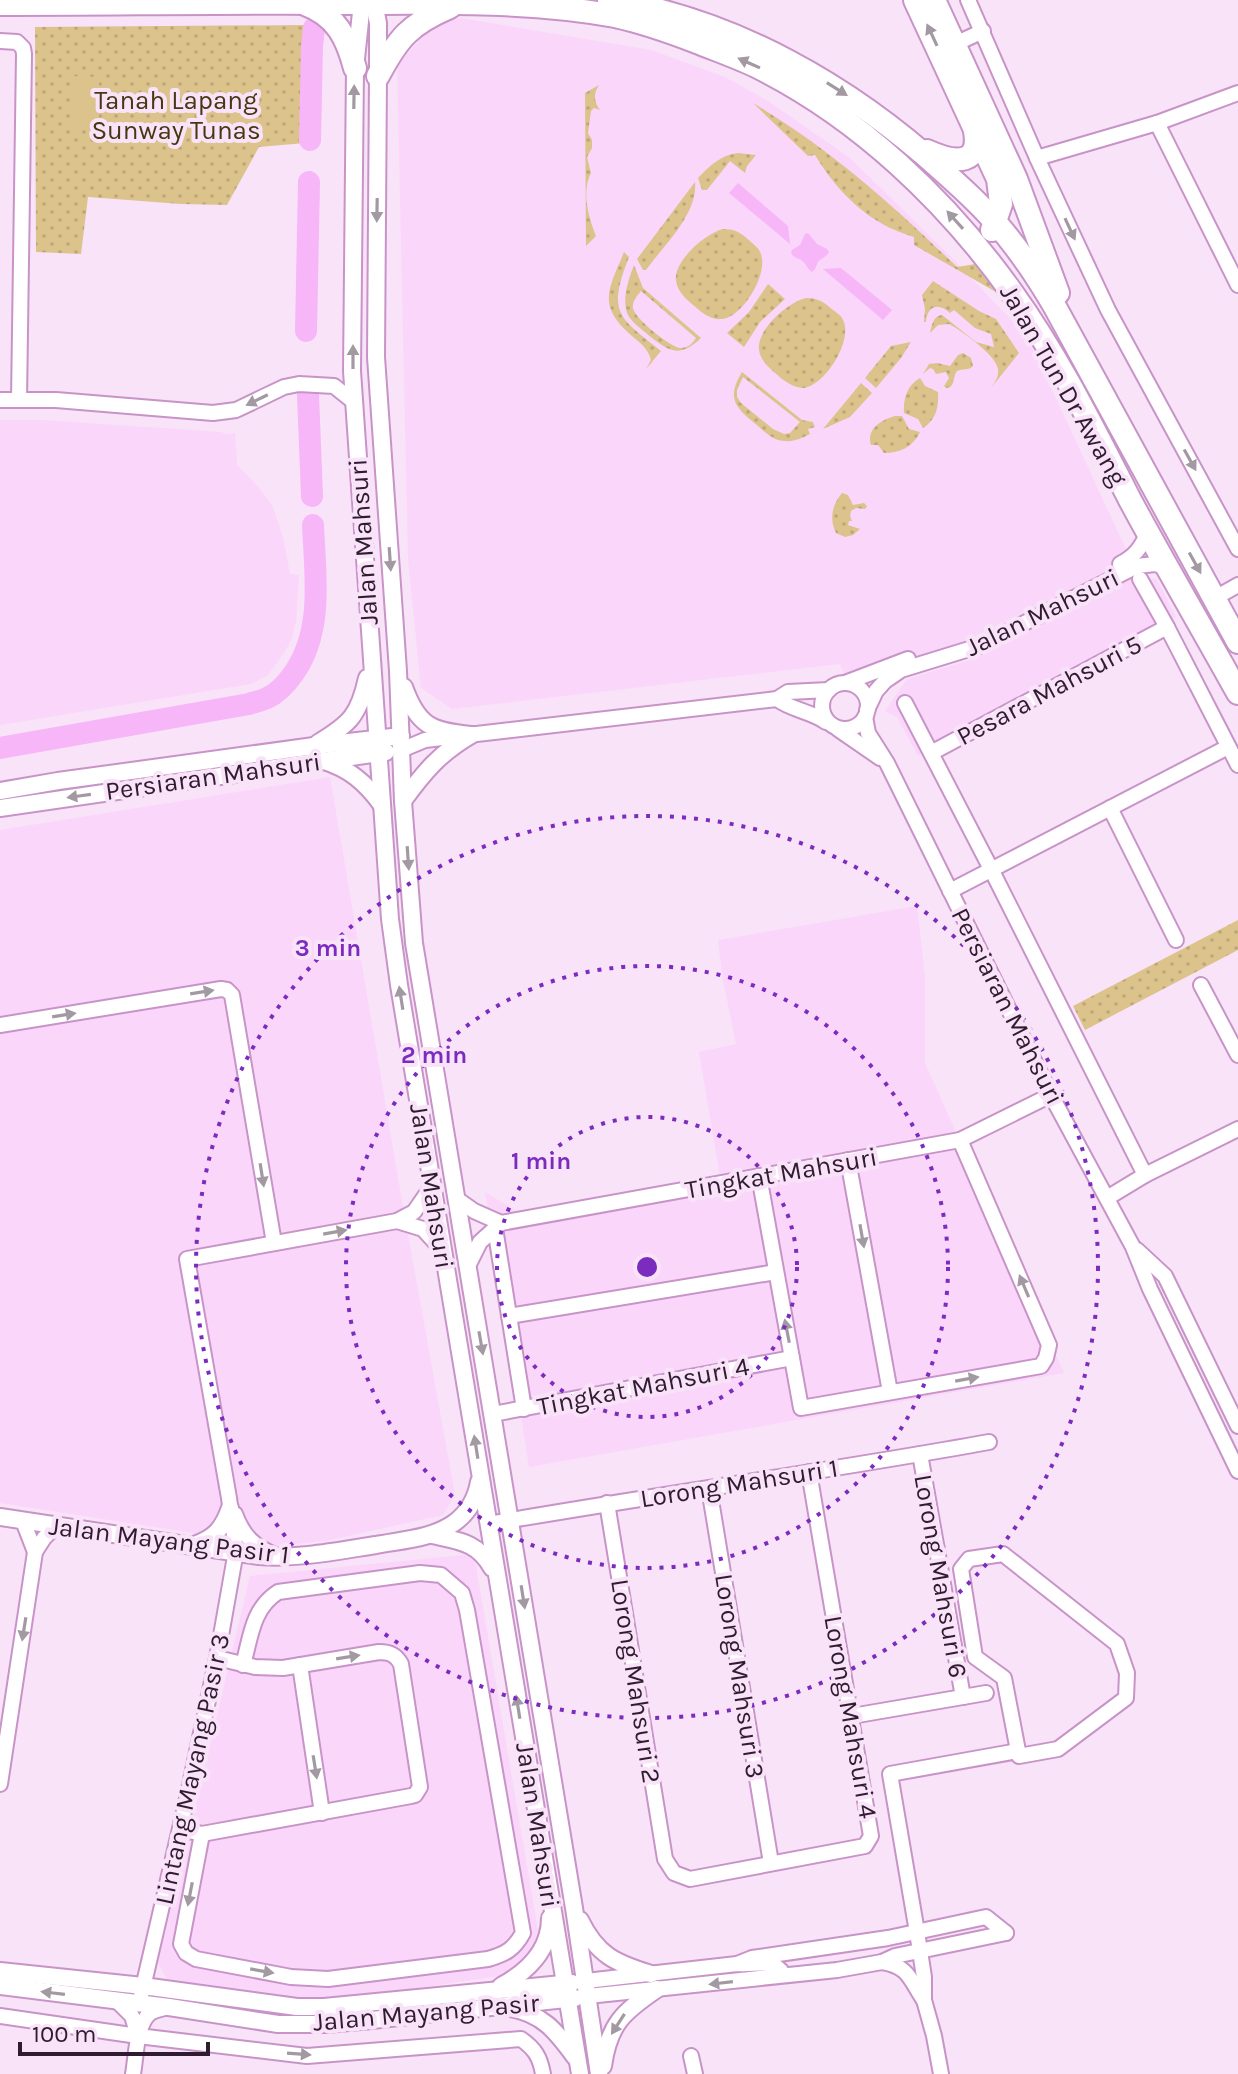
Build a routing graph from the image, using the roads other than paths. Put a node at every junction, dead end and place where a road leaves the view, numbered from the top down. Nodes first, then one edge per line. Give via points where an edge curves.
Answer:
1 (609, 0) edge
2 (915, 0) edge
3 (934, 0) edge
4 (968, 0) edge
5 (368, 2) edge
6 (300, 3) junction
7 (459, 3) junction
8 (0, 4) edge
9 (983, 31) junction
10 (0, 41) edge
11 (955, 44) junction
12 (355, 68) junction
13 (378, 76) junction
14 (1238, 93) edge
15 (973, 121) junction
16 (1157, 123) junction
17 (915, 146) junction
18 (1037, 158) junction
19 (996, 222) junction
20 (1237, 280) edge
21 (1077, 347) junction
22 (0, 400) edge
23 (19, 400) junction
24 (354, 402) junction
25 (1112, 465) junction
26 (1148, 532) junction
27 (1238, 549) edge
28 (1137, 568) junction
29 (1168, 568) junction
30 (1238, 585) edge
31 (1215, 598) junction
32 (1167, 627) junction
33 (1238, 642) edge
34 (371, 659) junction
35 (899, 666) junction
36 (398, 671) junction
37 (845, 683) junction
38 (829, 690) junction
39 (1238, 693) edge
40 (777, 699) junction
41 (905, 703) dead end
42 (866, 713) junction
43 (834, 727) junction
44 (471, 735) junction
45 (401, 743) junction
46 (377, 746) junction
47 (1228, 747) junction
48 (318, 753) junction
49 (931, 753) junction
50 (887, 763) junction
51 (1238, 765) edge
52 (0, 791) edge
53 (403, 801) junction
54 (381, 805) junction
55 (0, 808) edge
56 (1110, 808) junction
57 (991, 869) junction
58 (950, 891) junction
59 (1176, 940) dead end
60 (1201, 985) dead end
61 (0, 1009) edge
62 (1, 1025) edge
63 (1238, 1055) edge
64 (1051, 1095) junction
65 (1238, 1129) edge
66 (960, 1140) junction
67 (848, 1160) junction
68 (1145, 1175) junction
69 (759, 1176) junction
70 (432, 1186) junction
71 (1107, 1198) junction
72 (457, 1199) junction
73 (397, 1221) junction
74 (498, 1226) junction
75 (274, 1243) junction
76 (1133, 1247) junction
77 (443, 1251) junction
78 (468, 1266) junction
79 (776, 1272) junction
80 (509, 1316) junction
81 (792, 1358) junction
82 (890, 1392) junction
83 (524, 1409) junction
84 (493, 1414) junction
85 (1238, 1426) edge
86 (989, 1442) dead end
87 (920, 1454) junction
88 (1238, 1471) edge
89 (809, 1472) junction
90 (480, 1477) junction
91 (709, 1488) junction
92 (230, 1503) junction
93 (607, 1503) junction
94 (0, 1517) edge
95 (511, 1520) junction
96 (23, 1521) junction
97 (488, 1524) junction
98 (56, 1526) junction
99 (432, 1535) junction
100 (192, 1545) junction
101 (236, 1551) junction
102 (35, 1552) junction
103 (281, 1558) junction
104 (497, 1576) junction
105 (217, 1658) junction
106 (243, 1665) junction
107 (300, 1665) junction
108 (986, 1693) dead end
109 (963, 1697) junction
110 (852, 1716) junction
111 (1018, 1751) junction
112 (0, 1784) edge
113 (322, 1813) junction
114 (181, 1829) junction
115 (202, 1834) junction
116 (665, 1859) joint
117 (771, 1863) junction
118 (549, 1894) junction
119 (574, 1908) junction
120 (917, 1932) junction
121 (919, 1951) junction
122 (882, 1962) junction
123 (737, 1964) junction
124 (0, 1971) edge
125 (366, 1975) junction
126 (784, 1975) junction
127 (654, 1982) junction
128 (0, 1986) edge
129 (143, 1986) junction
130 (587, 1989) junction
131 (566, 1991) junction
132 (493, 1998) junction
133 (924, 2000) junction
134 (118, 2002) junction
135 (370, 2003) junction
136 (140, 2005) junction
137 (169, 2007) junction
138 (0, 2016) edge
139 (138, 2036) junction
140 (691, 2056) dead end
141 (579, 2068) edge
142 (133, 2074) edge
143 (543, 2074) edge
144 (600, 2074) edge
145 (695, 2074) edge
146 (941, 2074) edge

1 -> 17 main road, Jalan Tun Dr Awang via 676,15 752,43 834,87
15 -> 2 main road
3 - 11 main road
4 - 9 street
5 - 6 main road, Jalan Tun Dr Awang
5 - 7 main road, Jalan Tun Dr Awang
5 - 12 street, Jalan Mahsuri
5 - 13 street, Jalan Mahsuri via 378,23
6 - 8 main road, Jalan Tun Dr Awang
6 - 12 main road via 315,8 342,32
7 - 13 main road via 409,30
25 -> 7 main road, Jalan Tun Dr Awang via 1036,327 979,248 917,182 824,106 753,64 648,24 549,7
9 - 11 street
9 - 18 street
10 - 23 street via 23,48
11 - 21 main road via 1016,179
24 -> 12 street, Jalan Mahsuri
13 -> 36 street, Jalan Mahsuri via 376,357
14 - 16 street
15 - 17 main road via 976,146 967,158 944,158
15 - 19 main road via 998,179
16 - 18 street
16 - 20 street
17 - 19 main road, Jalan Tun Dr Awang
18 -> 27 street via 1108,310
19 - 21 main road, Jalan Tun Dr Awang
19 - 25 main road via 994,244 1068,356
21 -> 31 main road, Jalan Tun Dr Awang
22 - 23 street
24 -> 23 street via 334,386 299,384 213,413
24 - 34 street, Jalan Mahsuri
25 - 26 main road, Jalan Tun Dr Awang
26 - 28 street
26 - 29 main road, Jalan Tun Dr Awang
28 - 29 street
28 - 32 street
28 - 35 street, Jalan Mahsuri via 979,646
29 - 39 main road, Jalan Tun Dr Awang
30 - 31 street
31 - 33 main road, Jalan Tun Dr Awang
32 - 47 street
32 - 49 street, Pesara Mahsuri 5
34 - 46 street, Jalan Mahsuri
34 - 48 street via 357,711
35 - 37 street, Jalan Mahsuri
35 - 42 street via 876,691
36 - 44 street via 410,705 425,724
36 - 45 street, Jalan Mahsuri
37 - 38 street
37 - 42 street via 859,689 867,702
38 - 40 street, Persiaran Mahsuri via 788,692
38 - 43 street via 822,708
40 - 43 street, Persiaran Mahsuri
40 - 44 street, Persiaran Mahsuri
41 - 49 street
42 - 43 street via 850,729
42 - 50 street, Persiaran Mahsuri via 868,733
43 - 50 street, Persiaran Mahsuri
44 - 45 street, Persiaran Mahsuri
44 - 53 street via 437,759
45 - 46 street, Persiaran Mahsuri
45 - 53 street, Jalan Mahsuri
46 - 48 street, Persiaran Mahsuri
46 - 54 street, Jalan Mahsuri
47 - 51 street
47 - 56 street
48 - 52 street, Persiaran Mahsuri via 58,780
48 - 54 street via 362,781
48 -> 55 street, Persiaran Mahsuri
49 - 57 street
50 - 58 street, Persiaran Mahsuri
53 -> 72 street, Jalan Mahsuri via 414,943
70 -> 54 street, Jalan Mahsuri via 393,946
56 - 57 street
56 - 59 street
57 - 58 street
57 - 68 street
58 - 64 street, Persiaran Mahsuri
60 - 63 street
61 - 62 street
62 -> 75 street via 227,990 232,995
64 - 66 street, Tingkat Mahsuri
64 - 71 street, Persiaran Mahsuri
65 - 68 street
66 - 67 street, Tingkat Mahsuri
82 -> 66 street via 1041,1366 1046,1358 1049,1345
67 - 69 street, Tingkat Mahsuri
67 -> 82 street
68 - 71 street
69 - 74 street, Tingkat Mahsuri
69 - 79 street
70 - 73 street via 421,1206
70 - 77 street, Jalan Mahsuri
71 - 76 street, Persiaran Mahsuri
72 - 74 street
72 - 78 street, Jalan Mahsuri
75 -> 73 street
73 - 77 street via 423,1229
74 - 78 street via 480,1242
74 - 80 street
75 - 92 street via 187,1259
76 - 85 street, Persiaran Mahsuri via 1165,1276
76 - 88 street, Persiaran Mahsuri
90 -> 77 street, Jalan Mahsuri
78 -> 84 street, Jalan Mahsuri
79 - 80 street
81 -> 79 street
80 - 83 street
81 - 82 street via 801,1408
81 - 83 street, Tingkat Mahsuri 4
83 - 84 street, Tingkat Mahsuri 4
84 - 95 street, Jalan Mahsuri
86 - 87 street, Lorong Mahsuri 1
87 - 89 street, Lorong Mahsuri 1
87 - 109 street, Lorong Mahsuri 6
89 - 91 street, Lorong Mahsuri 1
89 - 110 street, Lorong Mahsuri 4
90 - 97 street, Jalan Mahsuri
90 - 99 street, Jalan Mayang Pasir 1 via 465,1513
91 - 93 street, Lorong Mahsuri 1
91 - 117 street, Lorong Mahsuri 3
92 - 100 street via 218,1532
92 - 101 street, Lintang Mayang Pasir 3
92 - 103 street via 245,1536
93 - 95 street, Lorong Mahsuri 1
93 - 116 street, Lorong Mahsuri 2
94 - 96 street, Jalan Mayang Pasir 1
95 - 97 street, Lorong Mahsuri 1
95 -> 119 street, Jalan Mahsuri
96 - 98 street, Jalan Mayang Pasir 1
96 - 102 street
97 - 104 street, Jalan Mahsuri
98 - 100 street, Jalan Mayang Pasir 1
98 - 102 street
99 - 103 street, Jalan Mayang Pasir 1
99 - 104 street, Jalan Mayang Pasir 1 via 470,1544
100 - 101 street, Jalan Mayang Pasir 1
101 - 103 street, Jalan Mayang Pasir 1
101 - 105 street, Lintang Mayang Pasir 3
102 -> 112 street
118 -> 104 street, Jalan Mahsuri
105 - 106 street
105 - 114 street, Lintang Mayang Pasir 3
106 - 107 street
106 - 125 street via 258,1612 278,1592 420,1573 441,1575 462,1593 523,1933 503,1955
107 -> 113 street
107 -> 113 street via 379,1652 398,1658 420,1787 415,1795
108 - 109 street
109 - 110 street
110 - 117 street, Lorong Mahsuri 4 via 871,1836 865,1846
111 - 111 street via 1004,1678 975,1657 961,1569 969,1559 1003,1554 1117,1644 1127,1673 1126,1698 1058,1749 1019,1756
111 - 120 street via 890,1774
113 - 115 street
114 - 115 street
114 - 129 street, Lintang Mayang Pasir 3
115 -> 125 street via 181,1944 186,1953 291,1977
116 - 117 street, Lorong Mahsuri 4 via 674,1873 690,1879
118 - 131 street, Jalan Mahsuri
118 - 132 street via 550,1925 542,1950
119 - 127 street via 588,1937 604,1954
119 - 130 street, Jalan Mahsuri
120 - 121 street
120 - 121 street via 986,1917 1006,1933
120 - 123 street
121 - 122 street
121 - 133 street
122 - 126 street
122 - 133 street via 904,1969
123 - 126 street via 773,1964
123 - 127 street
124 - 129 street, Jalan Mayang Pasir
125 - 135 street
126 -> 127 street
127 - 130 street
127 -> 144 street via 620,2017
134 -> 128 street, Jalan Mayang Pasir
129 - 135 street, Jalan Mayang Pasir via 297,2007
129 - 136 street, Lintang Mayang Pasir 3
130 - 131 street, Jalan Mayang Pasir
130 - 144 street, Jalan Mahsuri
131 - 132 street, Jalan Mayang Pasir
131 - 141 street, Jalan Mahsuri
132 - 135 street, Jalan Mayang Pasir
132 - 137 street, Jalan Mayang Pasir via 326,2024 278,2024
132 - 141 street via 546,2022
133 - 146 street
134 - 136 street, Jalan Mayang Pasir
134 - 139 street via 132,2016
136 - 137 street, Jalan Mayang Pasir
137 - 139 street via 151,2012
138 - 139 street, Jalan Mayang Pasir
139 - 142 street
139 -> 143 street, Jalan Mayang Pasir via 307,2056 521,2039 540,2058
140 - 145 street

